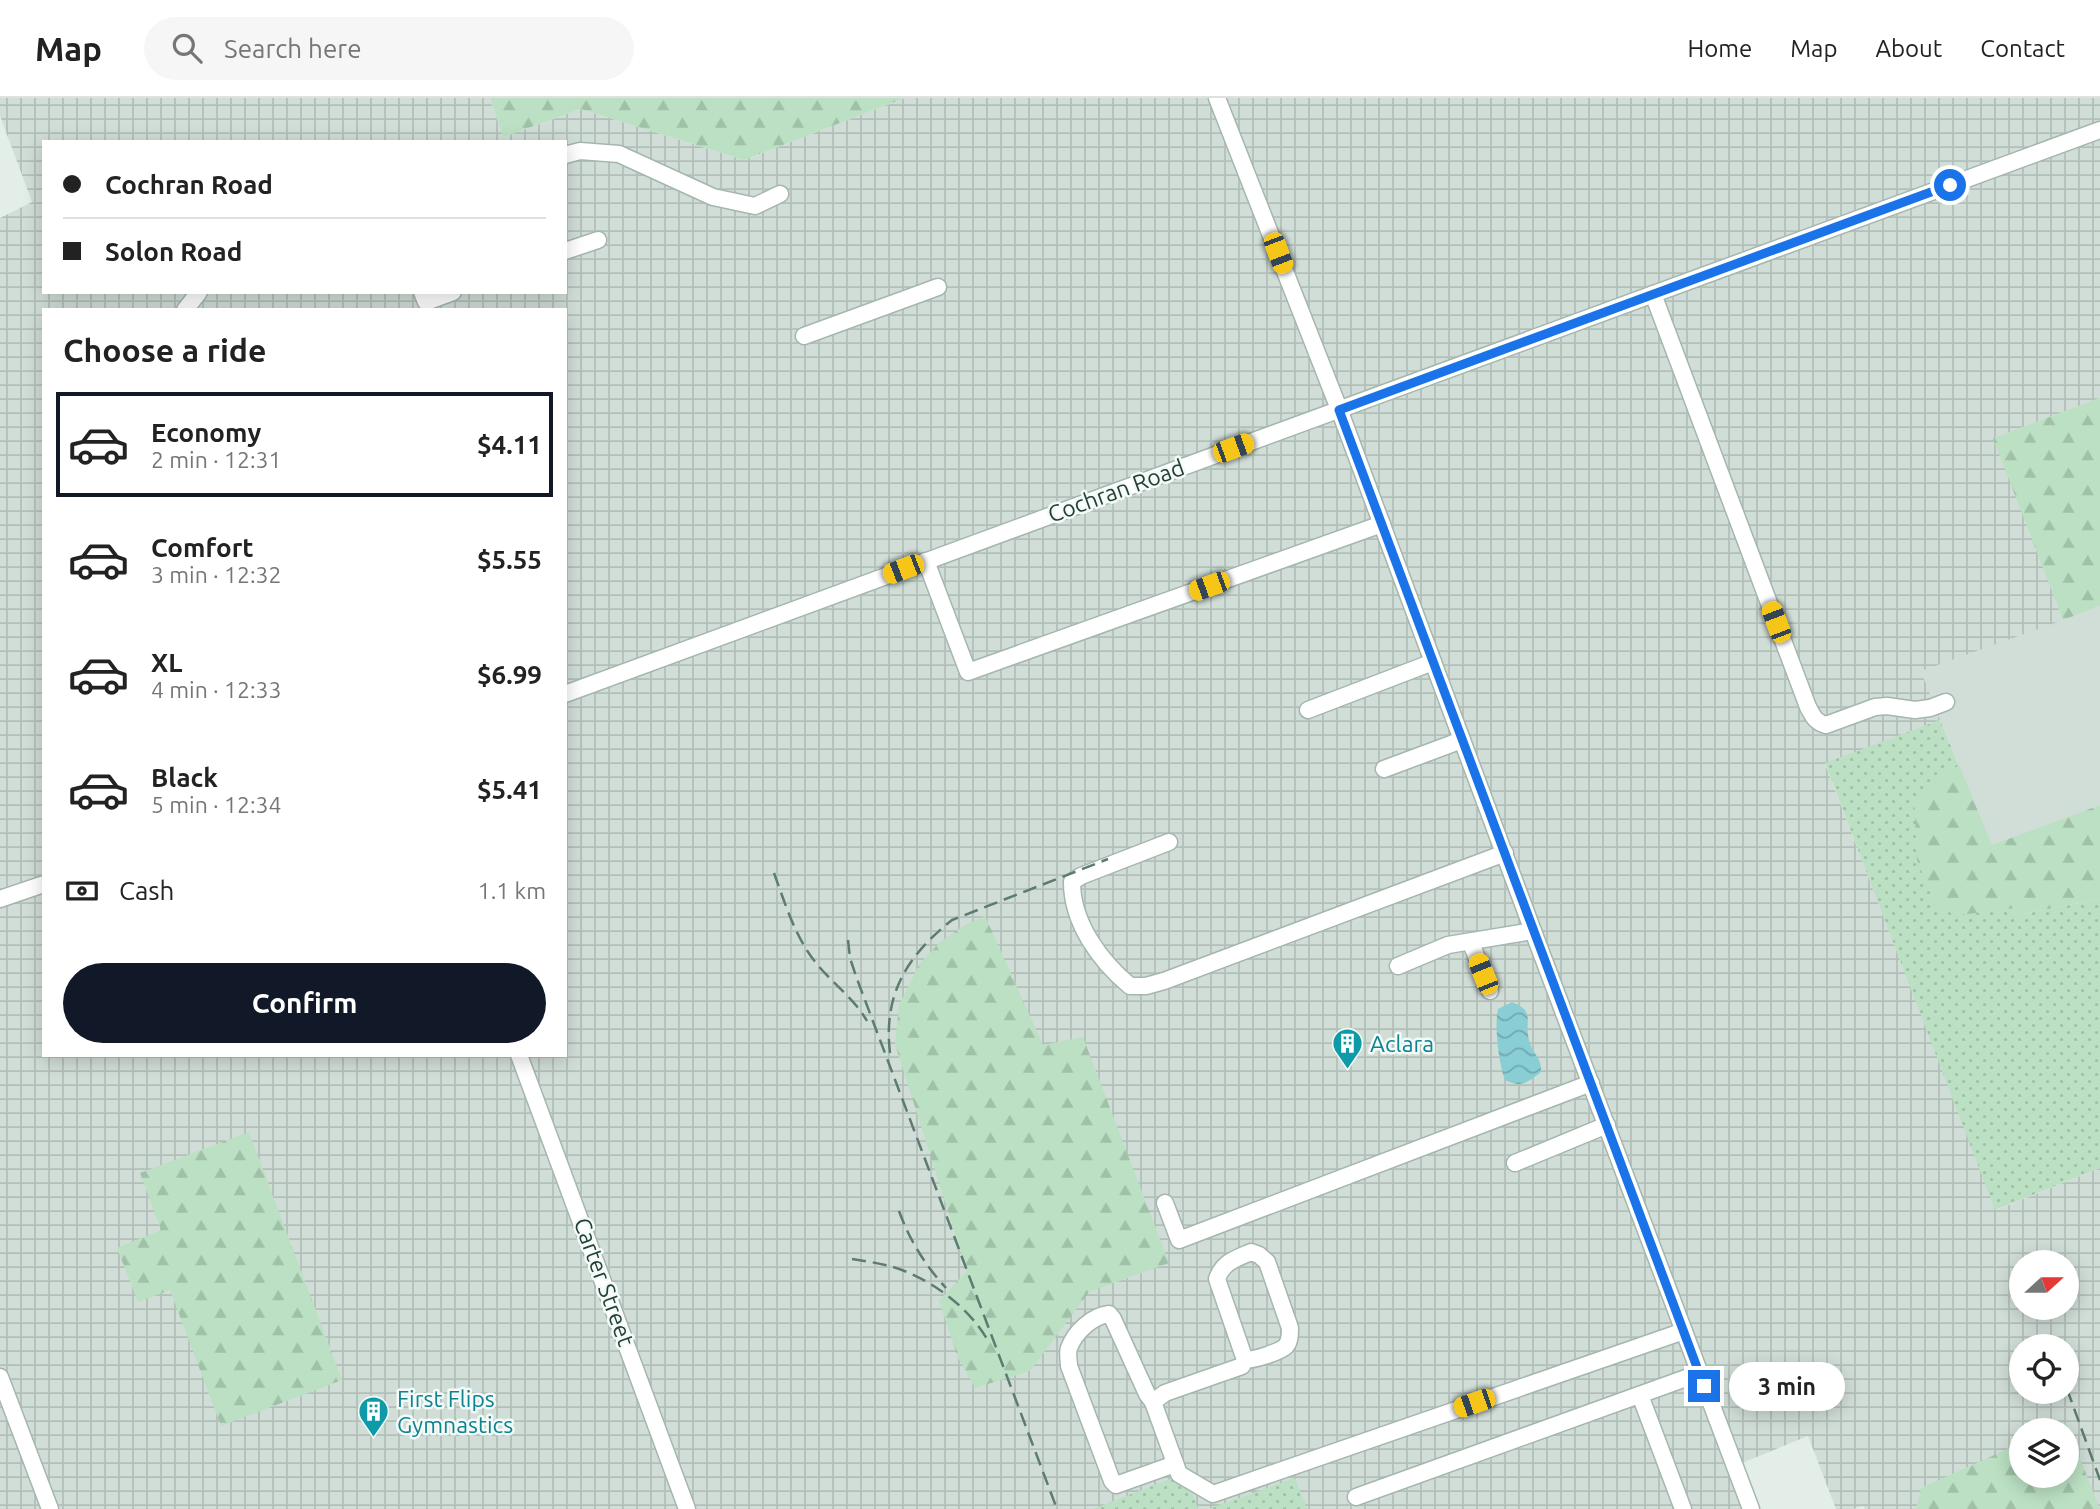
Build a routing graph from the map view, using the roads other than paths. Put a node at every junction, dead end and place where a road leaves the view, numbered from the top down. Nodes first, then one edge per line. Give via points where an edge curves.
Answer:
1 (1217, 98) edge
2 (2100, 130) edge
3 (567, 154) edge
4 (780, 194) dead end
5 (598, 240) dead end
6 (567, 250) edge
7 (938, 287) dead end
8 (197, 294) edge
9 (423, 294) edge
10 (448, 294) edge
11 (1653, 294) junction
12 (187, 308) edge
13 (804, 336) dead end
14 (1339, 410) junction
15 (1382, 524) junction
16 (926, 561) junction
17 (1433, 662) junction
18 (567, 693) edge
19 (1946, 702) dead end
20 (1308, 710) dead end
21 (1462, 740) junction
22 (1384, 769) dead end
23 (1169, 842) dead end
24 (1505, 853) junction
25 (42, 885) edge
26 (0, 900) edge
27 (1533, 931) junction
28 (1471, 943) junction
29 (1398, 966) dead end
30 (1490, 991) dead end
31 (520, 1057) edge
32 (1591, 1083) junction
33 (1607, 1125) junction
34 (1515, 1163) dead end
35 (1166, 1203) dead end
36 (1684, 1331) junction
37 (1245, 1360) junction
38 (1700, 1373) junction
39 (0, 1377) edge
40 (1640, 1395) junction
41 (1153, 1402) junction
42 (1175, 1464) junction
43 (1356, 1497) dead end
44 (50, 1509) edge
45 (687, 1509) edge
46 (1683, 1509) edge
47 (1751, 1509) edge

1 - 14 street
2 - 11 street, Cochran Road
3 - 4 street via 619,153 713,197 755,206
5 - 6 street
7 - 13 street
8 - 12 street
9 - 10 street via 426,302
11 - 14 street, Cochran Road
11 - 19 street via 1815,719 1826,725 1875,707 1915,710
14 - 15 street
14 - 16 street, Cochran Road
15 - 16 street via 968,672
15 - 17 street
16 - 18 street, Cochran Road
17 - 20 street
17 - 21 street
21 - 22 street
21 - 24 street
23 - 24 street via 1072,882 1087,938 1130,986 1164,981
24 - 27 street
25 - 26 street
27 - 28 street
27 - 32 street
28 - 29 street via 1448,945
28 - 30 street
31 - 45 street, Carter Street
32 - 33 street
32 - 35 street via 1180,1240
33 - 34 street
33 - 36 street
36 - 38 street
36 - 42 street via 1213,1494 1179,1474
37 - 37 street via 1217,1279 1228,1261 1251,1252 1267,1262 1290,1336 1284,1348
37 - 41 street via 1242,1366 1165,1393
38 - 40 street
38 - 47 street
39 - 44 street
40 - 43 street
40 - 46 street
41 - 42 street
41 - 42 street via 1109,1314 1077,1334 1068,1351 1069,1366 1112,1481 1116,1485

